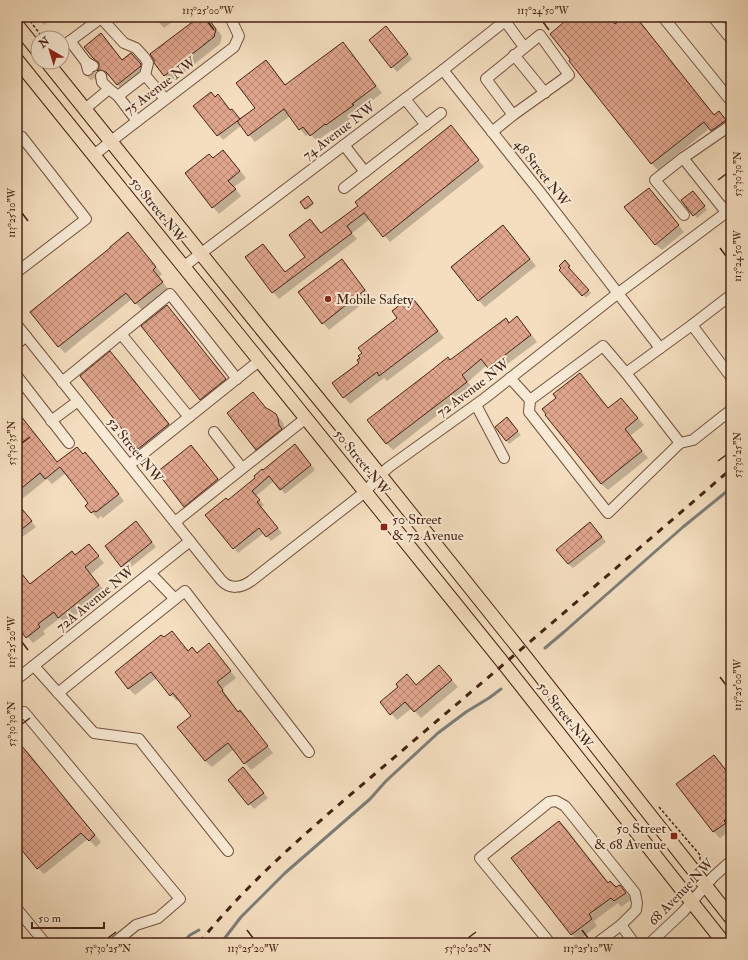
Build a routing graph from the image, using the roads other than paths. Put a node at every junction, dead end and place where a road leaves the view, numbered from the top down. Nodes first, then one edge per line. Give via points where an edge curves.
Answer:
1 (230, 17) edge
2 (663, 17) edge
3 (713, 17) edge
4 (508, 19) edge
5 (17, 25) edge
6 (731, 39) edge
7 (30, 41) edge
8 (70, 41) edge
9 (524, 47) junction
10 (70, 48) edge
11 (514, 55) junction
12 (17, 60) edge
13 (89, 66) tunnel mouth
14 (53, 70) edge
15 (443, 70) junction
16 (145, 75) junction
17 (544, 93) junction
18 (118, 96) junction
19 (405, 99) junction
20 (165, 100) junction
21 (731, 101) edge
22 (85, 109) junction
23 (441, 113) dead end
24 (513, 115) junction
25 (137, 121) junction
26 (426, 125) junction
27 (731, 125) edge
28 (492, 132) junction
29 (17, 140) edge
30 (110, 142) junction
31 (344, 145) junction
32 (94, 155) junction
33 (684, 158) junction
34 (365, 172) junction
35 (344, 188) dead end
36 (729, 210) edge
37 (684, 215) dead end
38 (201, 253) junction
39 (184, 267) junction
40 (17, 272) edge
41 (617, 294) junction
42 (731, 295) edge
43 (17, 325) edge
44 (692, 325) junction
45 (121, 334) junction
46 (26, 336) junction
47 (17, 344) edge
48 (660, 348) junction
49 (259, 361) junction
50 (626, 373) junction
51 (17, 376) edge
52 (731, 377) edge
53 (510, 378) junction
54 (237, 379) junction
55 (62, 382) junction
56 (530, 400) junction
57 (78, 401) junction
58 (476, 405) junction
59 (731, 410) edge
60 (189, 417) junction
61 (306, 418) junction
62 (51, 421) junction
63 (214, 432) dead end
64 (69, 443) dead end
65 (680, 443) junction
66 (504, 458) dead end
67 (129, 464) junction
68 (242, 468) junction
69 (380, 475) junction
70 (365, 492) junction
71 (175, 522) junction
72 (190, 541) junction
73 (150, 573) junction
74 (234, 587) joint
75 (175, 599) junction
76 (34, 666) junction
77 (17, 679) edge
78 (58, 692) junction
79 (17, 717) edge
80 (309, 752) dead end
81 (228, 851) dead end
82 (731, 861) edge
83 (706, 886) junction
84 (692, 903) junction
85 (17, 909) edge
86 (731, 918) edge
87 (620, 925) junction
88 (45, 943) edge
89 (114, 943) edge
90 (550, 943) edge
91 (597, 943) edge
92 (634, 943) edge
93 (650, 943) edge
94 (724, 943) edge

1 - 20 street, 75 Avenue NW via 239,36 234,47
2 - 21 street
3 - 6 street
4 - 9 street
4 - 15 street, 74 Avenue NW
5 - 7 main road
8 - 16 street via 101,18 124,43 136,48 145,58 148,64
9 - 11 street
9 - 17 street via 540,35 569,75
10 - 13 street
11 - 17 street
11 - 24 street via 486,79
12 - 32 main road, 50 Street NW
14 - 22 main road, 50 Street NW
15 - 19 street, 74 Avenue NW
15 - 28 street, 48 Street NW
16 - 18 street
16 - 20 street
17 - 24 street
18 - 22 street via 102,82
18 - 25 street
19 - 26 street
19 - 31 street, 74 Avenue NW
20 - 25 street, 75 Avenue NW
22 - 30 main road, 50 Street NW
23 - 26 street
24 - 28 street
25 - 30 street, 75 Avenue NW
26 - 34 street
27 - 33 street
28 - 41 street, 48 Street NW
29 - 40 street via 22,137 86,219
30 - 32 street, 75 Avenue NW
30 - 38 main road, 50 Street NW
31 - 34 street
31 - 38 street, 74 Avenue NW
32 - 39 main road, 50 Street NW
33 - 36 street
33 - 37 street via 655,180
34 - 35 street
36 - 41 street, 72 Avenue NW
38 - 39 street, 74 Avenue NW
38 - 69 main road, 50 Street NW
39 - 49 main road, 50 Street NW
41 - 48 street, 48 Street NW
41 - 53 street, 72 Avenue NW
42 - 44 street
43 - 46 street, 52 Street NW
44 - 48 street
44 - 52 street
45 - 54 street via 170,294
45 - 55 street
45 - 60 street
46 - 47 street
46 - 55 street, 52 Street NW
48 - 50 street
49 - 54 street
49 - 61 main road, 50 Street NW
50 - 56 street via 603,346
50 - 65 street
51 - 62 street
53 - 56 street
53 - 58 street, 72 Avenue NW
54 - 60 street
55 - 57 street, 52 Street NW
56 - 65 street via 529,412 608,513
57 - 62 street
57 - 67 street, 52 Street NW
58 - 66 street
58 - 69 street, 72 Avenue NW
59 - 65 street via 693,440
60 - 67 street
61 - 68 street
61 - 70 main road, 50 Street NW
62 - 64 street
63 - 68 street
67 - 71 street, 52 Street NW
68 - 71 street
69 - 70 street, 72 Avenue NW
69 - 83 main road, 50 Street NW
70 - 74 street, 72 Avenue NW via 251,581 244,586
70 - 84 main road, 50 Street NW
71 - 72 street, 52 Street NW
72 - 73 street, 72A Avenue NW
72 - 74 street, 52 Street NW via 224,583
73 - 75 street
73 - 76 street, 72A Avenue NW
75 - 78 street
75 - 80 street via 185,591
76 - 77 street, 72A Avenue NW
76 - 78 street
78 - 81 street via 94,733 138,739
79 - 89 street via 24,712 180,899 158,918 136,926
82 - 83 street, 68 Avenue NW
83 - 84 street, 68 Avenue NW
83 - 86 main road, 50 Street NW
84 - 93 street, 68 Avenue NW
84 - 94 main road, 50 Street NW
85 - 88 street
87 - 90 street via 636,910 638,903 635,893 565,806 556,801 549,802 480,858
87 - 91 street
87 - 92 street

